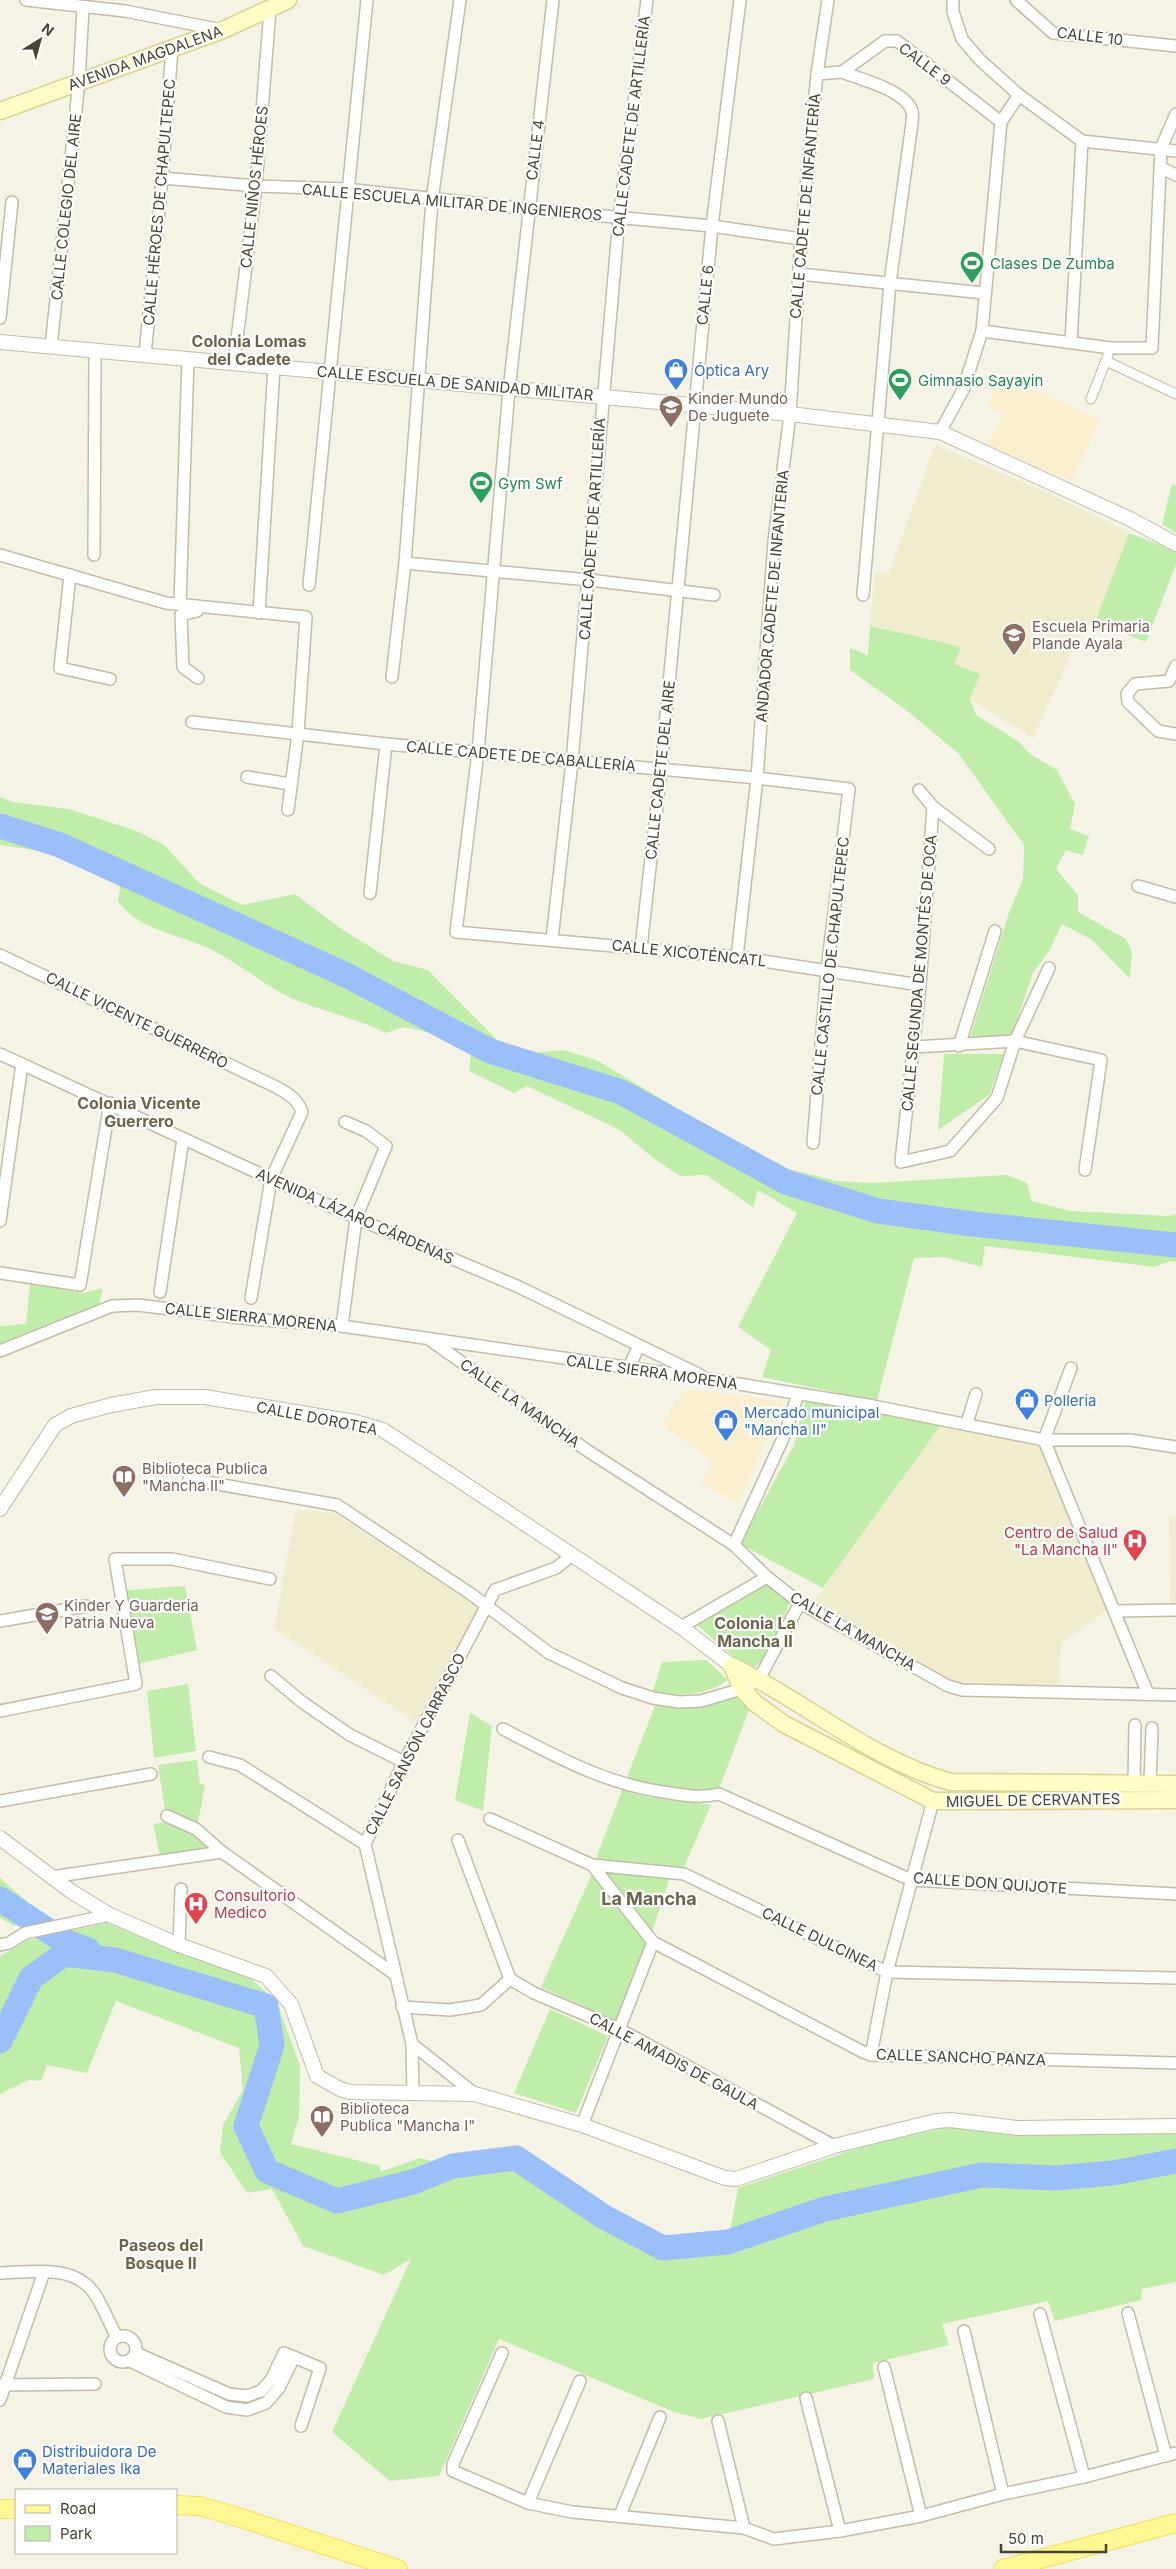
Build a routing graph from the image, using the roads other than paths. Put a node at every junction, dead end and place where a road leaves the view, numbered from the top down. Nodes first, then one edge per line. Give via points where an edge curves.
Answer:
1 (26, 0) edge
2 (288, 0) edge
3 (367, 0) edge
4 (460, 0) edge
5 (553, 0) edge
6 (647, 0) edge
7 (740, 0) edge
8 (828, 0) edge
9 (953, 0) edge
10 (1016, 0) edge
11 (126, 6) edge
12 (83, 8) junction
13 (270, 10) junction
14 (223, 30) junction
15 (1176, 46) edge
16 (172, 49) junction
17 (842, 72) junction
18 (817, 74) junction
19 (79, 81) junction
20 (1019, 95) junction
21 (0, 111) edge
22 (1176, 114) edge
23 (1001, 122) junction
24 (1082, 141) junction
25 (1161, 148) junction
26 (1176, 151) edge
27 (1160, 167) junction
28 (1176, 175) edge
29 (162, 178) junction
30 (256, 186) junction
31 (346, 189) junction
32 (432, 200) junction
33 (12, 202) dead end
34 (528, 210) junction
35 (619, 218) junction
36 (712, 226) junction
37 (801, 239) junction
38 (799, 274) junction
39 (890, 283) junction
40 (984, 293) junction
41 (0, 312) edge
42 (982, 331) junction
43 (0, 342) edge
44 (1071, 342) junction
45 (51, 347) junction
46 (1111, 348) junction
47 (95, 351) junction
48 (145, 356) junction
49 (188, 360) junction
50 (1106, 361) junction
51 (234, 363) junction
52 (274, 367) junction
53 (329, 371) junction
54 (418, 380) junction
55 (509, 390) junction
56 (1176, 394) edge
57 (602, 396) junction
58 (1091, 399) dead end
59 (694, 404) junction
60 (790, 414) junction
61 (877, 424) junction
62 (940, 432) junction
63 (1176, 544) edge
64 (0, 555) edge
65 (94, 555) dead end
66 (16, 560) junction
67 (0, 561) edge
68 (405, 563) junction
69 (492, 571) junction
70 (70, 575) junction
71 (589, 580) junction
72 (309, 585) dead end
73 (678, 592) junction
74 (714, 595) dead end
75 (864, 595) dead end
76 (180, 604) junction
77 (197, 606) junction
78 (259, 613) junction
79 (1176, 666) edge
80 (392, 676) dead end
81 (198, 678) dead end
82 (110, 679) dead end
83 (192, 722) dead end
84 (298, 733) junction
85 (1176, 734) edge
86 (386, 744) junction
87 (478, 752) junction
88 (572, 762) junction
89 (661, 769) junction
90 (247, 777) dead end
91 (757, 778) junction
92 (290, 784) junction
93 (849, 789) joint
94 (919, 790) dead end
95 (933, 807) junction
96 (288, 810) dead end
97 (989, 849) dead end
98 (1138, 886) dead end
99 (370, 893) dead end
100 (1176, 897) edge
101 (995, 931) dead end
102 (456, 932) joint
103 (552, 939) junction
104 (641, 948) junction
105 (0, 955) edge
106 (737, 957) junction
107 (1049, 968) dead end
108 (828, 970) junction
109 (920, 986) junction
110 (1015, 1041) junction
111 (959, 1046) junction
112 (914, 1047) junction
113 (0, 1054) edge
114 (22, 1064) junction
115 (110, 1103) junction
116 (345, 1122) dead end
117 (183, 1138) junction
118 (813, 1142) dead end
119 (1085, 1170) dead end
120 (271, 1179) junction
121 (356, 1218) junction
122 (0, 1221) edge
123 (0, 1273) edge
124 (160, 1292) dead end
125 (251, 1298) dead end
126 (342, 1326) junction
127 (427, 1338) junction
128 (639, 1346) junction
129 (0, 1352) edge
130 (1071, 1368) dead end
131 (628, 1369) junction
132 (708, 1379) junction
133 (798, 1394) junction
134 (976, 1394) dead end
135 (967, 1423) junction
136 (1044, 1440) junction
137 (1176, 1447) edge
138 (188, 1480) dead end
139 (0, 1509) edge
140 (734, 1545) junction
141 (571, 1556) junction
142 (767, 1577) junction
143 (270, 1579) dead end
144 (800, 1603) junction
145 (86, 1606) dead end
146 (486, 1606) junction
147 (1176, 1610) edge
148 (1116, 1611) junction
149 (0, 1621) edge
150 (681, 1627) junction
151 (732, 1666) junction
152 (270, 1676) dead end
153 (758, 1679) junction
154 (742, 1689) junction
155 (1148, 1694) junction
156 (1176, 1695) edge
157 (0, 1711) edge
158 (1135, 1724) dead end
159 (1152, 1728) dead end
160 (503, 1729) dead end
161 (209, 1757) dead end
162 (404, 1762) junction
163 (151, 1774) dead end
164 (1142, 1783) junction
165 (1176, 1784) edge
166 (1176, 1800) edge
167 (0, 1801) edge
168 (933, 1801) junction
169 (167, 1816) dead end
170 (490, 1819) dead end
171 (0, 1838) edge
172 (458, 1840) dead end
173 (365, 1844) junction
174 (222, 1852) junction
175 (592, 1865) junction
176 (51, 1876) junction
177 (911, 1880) junction
178 (181, 1889) dead end
179 (1176, 1894) edge
180 (110, 1915) junction
181 (653, 1942) junction
182 (0, 1945) edge
183 (179, 1945) junction
184 (887, 1972) junction
185 (393, 1973) junction
186 (1176, 1978) edge
187 (510, 1979) junction
188 (402, 2007) junction
189 (619, 2029) junction
190 (412, 2044) junction
191 (871, 2054) junction
192 (1176, 2063) edge
193 (413, 2092) junction
194 (475, 2094) junction
195 (582, 2125) junction
196 (1176, 2126) edge
197 (834, 2146) junction
198 (44, 2272) junction
199 (0, 2273) edge
200 (1128, 2313) dead end
201 (1040, 2314) dead end
202 (964, 2331) dead end
203 (117, 2337) junction
204 (502, 2353) dead end
205 (133, 2357) junction
206 (884, 2367) dead end
207 (580, 2381) dead end
208 (95, 2384) dead end
209 (3, 2385) edge
210 (806, 2398) dead end
211 (0, 2400) edge
212 (660, 2417) dead end
213 (718, 2421) dead end
214 (300, 2426) dead end
215 (1171, 2454) edge
216 (1084, 2477) junction
217 (1003, 2494) junction
218 (528, 2504) junction
219 (178, 2505) edge
220 (0, 2509) edge
221 (15, 2509) edge
222 (620, 2515) junction
223 (921, 2516) junction
224 (1176, 2523) edge
225 (744, 2528) junction
226 (840, 2531) junction
227 (398, 2569) edge
228 (1004, 2569) edge

1 - 12 street
2 - 13 main road, AVENIDA MAGDALENA
3 - 31 street
4 - 32 street
5 - 34 street, CALLE 4
6 - 35 street, CALLE CADETE DE ARTILLERÍA
7 - 36 street, CALLE 6
8 - 18 street, CALLE CADETE DE INFANTERÍA
9 - 20 street via 953,12 962,39
10 - 15 street, CALLE 10 via 1053,33
11 - 12 street
11 - 14 street
12 - 19 street, CALLE COLEGIO DEL AIRE
13 - 14 main road, AVENIDA MAGDALENA
13 - 30 street, CALLE NIÑOS HÉROES
14 - 16 main road, AVENIDA MAGDALENA
16 - 19 main road, AVENIDA MAGDALENA
16 - 29 street, CALLE HÉROES DE CHAPULTEPEC
17 - 18 street
17 - 23 street, CALLE 9 via 885,41 897,41
17 - 39 street via 899,96 912,111
18 - 37 street, CALLE CADETE DE INFANTERÍA
19 - 21 main road, AVENIDA MAGDALENA
19 - 45 street, CALLE COLEGIO DEL AIRE
20 - 23 street
20 - 24 street
22 - 25 street
23 - 40 street
24 - 25 street
24 - 44 street
25 - 26 street
25 - 27 street
27 - 28 street
27 - 46 street via 1152,348
29 - 30 street, CALLE ESCUELA MILITAR DE INGENIEROS
29 - 48 street, CALLE HÉROES DE CHAPULTEPEC
30 - 31 street, CALLE ESCUELA MILITAR DE INGENIEROS
30 - 51 street, CALLE NIÑOS HÉROES
31 - 32 street, CALLE ESCUELA MILITAR DE INGENIEROS
31 - 53 street
32 - 34 street, CALLE ESCUELA MILITAR DE INGENIEROS
32 - 54 street
33 - 41 street
34 - 35 street, CALLE ESCUELA MILITAR DE INGENIEROS
34 - 55 street, CALLE 4
35 - 36 street, CALLE ESCUELA MILITAR DE INGENIEROS
35 - 57 street, CALLE CADETE DE ARTILLERÍA
36 - 37 street, CALLE ESCUELA MILITAR DE INGENIEROS
36 - 59 street, CALLE 6
37 - 38 street, CALLE CADETE DE INFANTERÍA
38 - 39 street
38 - 60 street, CALLE CADETE DE INFANTERÍA
39 - 40 street
39 - 61 street
40 - 42 street
42 - 44 street
42 - 62 street via 963,390
43 - 45 street, CALLE ESCUELA DE SANIDAD MILITAR
44 - 46 street
45 - 47 street, CALLE ESCUELA DE SANIDAD MILITAR
46 - 50 street
47 - 48 street, CALLE ESCUELA DE SANIDAD MILITAR
47 - 65 street
48 - 49 street, CALLE ESCUELA DE SANIDAD MILITAR
49 - 51 street, CALLE ESCUELA DE SANIDAD MILITAR
49 - 76 street
50 - 56 street
50 - 58 street
51 - 52 street, CALLE ESCUELA DE SANIDAD MILITAR
52 - 53 street, CALLE ESCUELA DE SANIDAD MILITAR
52 - 78 street
53 - 54 street, CALLE ESCUELA DE SANIDAD MILITAR
53 - 72 street
54 - 55 street, CALLE ESCUELA DE SANIDAD MILITAR
54 - 68 street
55 - 57 street, CALLE ESCUELA DE SANIDAD MILITAR
55 - 69 street, CALLE 4
57 - 59 street, CALLE ESCUELA DE SANIDAD MILITAR
57 - 71 street, CALLE CADETE DE ARTILLERÍA
59 - 60 street, CALLE ESCUELA DE SANIDAD MILITAR
59 - 73 street, CALLE 6
60 - 61 street, CALLE ESCUELA DE SANIDAD MILITAR
60 - 91 street, ANDADOR CADETE DE INFANTERIA via 774,541
61 - 62 street, CALLE ESCUELA DE SANIDAD MILITAR
61 - 75 street
62 - 63 street, CALLE ESCUELA DE SANIDAD MILITAR via 1130,519
64 - 66 street
66 - 67 street via 15,564
66 - 70 street
68 - 69 street
68 - 80 street
69 - 71 street
69 - 87 street, CALLE 4
70 - 76 street via 156,601
70 - 82 street via 60,668
71 - 73 street
71 - 88 street, CALLE CADETE DE ARTILLERÍA
73 - 74 street
73 - 89 street, CALLE CADETE DEL AIRE
76 - 77 street
77 - 78 street
77 - 81 street via 197,611 181,615 183,667
78 - 84 street via 306,617
79 - 85 street via 1169,680 1135,684 1127,694 1128,702 1158,731
83 - 84 street, CALLE CADETE DE CABALLERÍA
84 - 86 street, CALLE CADETE DE CABALLERÍA
84 - 92 street
86 - 87 street, CALLE CADETE DE CABALLERÍA
86 - 99 street
87 - 88 street, CALLE CADETE DE CABALLERÍA
87 - 102 street, CALLE 4
88 - 89 street, CALLE CADETE DE CABALLERÍA
88 - 103 street, CALLE CADETE DE ARTILLERÍA
89 - 91 street, CALLE CADETE DE CABALLERÍA
89 - 104 street, CALLE CADETE DEL AIRE
90 - 92 street
91 - 93 street, CALLE CADETE DE CABALLERÍA
91 - 106 street, ANDADOR CADETE DE INFANTERIA
92 - 96 street
93 - 108 street, CALLE CASTILLO DE CHAPULTEPEC
94 - 95 street
95 - 97 street
95 - 109 street, CALLE SEGUNDA DE MONTÉS DE OCA
98 - 100 street
101 - 111 street
102 - 103 street, CALLE XICOTÉNCATL
103 - 104 street, CALLE XICOTÉNCATL
104 - 106 street, CALLE XICOTÉNCATL
105 - 120 street, CALLE VICENTE GUERRERO via 291,1096 302,1112
106 - 108 street, CALLE XICOTÉNCATL
107 - 110 street
108 - 109 street, CALLE XICOTÉNCATL
108 - 118 street, CALLE CASTILLO DE CHAPULTEPEC
109 - 112 street, CALLE SEGUNDA DE MONTÉS DE OCA
110 - 111 street
110 - 112 street, CALLE SEGUNDA DE MONTÉS DE OCA via 997,1098 950,1151 901,1162
110 - 119 street via 1101,1060
111 - 112 street
113 - 114 street, AVENIDA LÁZARO CÁRDENAS
114 - 115 street, AVENIDA LÁZARO CÁRDENAS
114 - 122 street
115 - 117 street, AVENIDA LÁZARO CÁRDENAS
115 - 123 street via 80,1285
116 - 121 street via 386,1146
117 - 120 street, AVENIDA LÁZARO CÁRDENAS
117 - 124 street
120 - 121 street, AVENIDA LÁZARO CÁRDENAS
120 - 125 street
121 - 126 street
121 - 128 street, AVENIDA LÁZARO CÁRDENAS via 519,1287
126 - 127 street, CALLE SIERRA MORENA
126 - 129 street, CALLE SIERRA MORENA via 126,1304 112,1306
127 - 131 street, CALLE SIERRA MORENA
127 - 140 street, CALLE LA MANCHA via 588,1451
128 - 131 street
128 - 132 street, AVENIDA LÁZARO CÁRDENAS
130 - 136 street
131 - 132 street, CALLE SIERRA MORENA
132 - 133 street, CALLE SIERRA MORENA
133 - 135 street, CALLE SIERRA MORENA
133 - 140 street via 785,1434
134 - 135 street
135 - 136 street, CALLE SIERRA MORENA
136 - 137 street, CALLE SIERRA MORENA via 1130,1440
136 - 148 street
138 - 146 street via 337,1505
139 - 141 street, CALLE DOROTEA via 44,1439 63,1420 111,1405 156,1397 205,1397 355,1422 383,1430
140 - 142 street, CALLE LA MANCHA
141 - 146 street, CALLE SANSÓN CARRASCO via 556,1568 495,1590
141 - 150 street, CALLE DOROTEA
142 - 144 street, CALLE LA MANCHA
142 - 150 street
143 - 157 street via 172,1559 115,1559 136,1684
144 - 153 street
144 - 155 street, CALLE LA MANCHA via 956,1689
145 - 149 street
146 - 154 street via 548,1652 638,1693 687,1702
146 - 162 street, CALLE SANSÓN CARRASCO
147 - 148 street
148 - 155 street
150 - 151 street, CALLE DOROTEA
151 - 153 main road, CALLE DOROTEA
151 - 154 main road, CALLE DOROTEA
152 - 162 street via 350,1735
153 - 154 street
153 - 164 main road, CALLE DOROTEA via 897,1762 951,1782
154 - 168 main road, MIGUEL DE CERVANTES via 784,1724
155 - 156 street, CALLE LA MANCHA
158 - 164 street
159 - 164 street
160 - 177 street, CALLE DON QUIJOTE via 586,1772 652,1791 702,1798 719,1794
161 - 173 street via 240,1765
162 - 173 street, CALLE SANSÓN CARRASCO
163 - 167 street
164 - 165 main road, CALLE DOROTEA
166 - 168 main road, MIGUEL DE CERVANTES
168 - 177 street
169 - 174 street via 196,1829
170 - 175 street
171 - 176 street
172 - 187 street
173 - 185 street, CALLE SANSÓN CARRASCO
174 - 176 street
174 - 185 street
175 - 181 street
175 - 184 street, CALLE DULCINEA via 684,1874
176 - 180 street
177 - 179 street, CALLE DON QUIJOTE
177 - 184 street
178 - 183 street
180 - 182 street via 25,1933
180 - 183 street
181 - 189 street
181 - 191 street, CALLE SANCHO PANZA
183 - 193 street via 250,1968 274,1983 291,2004 317,2076 350,2092
184 - 186 street, CALLE DULCINEA
184 - 191 street
185 - 188 street, CALLE SANSÓN CARRASCO
187 - 188 street via 481,2005 450,2010
187 - 189 street, CALLE AMADIS DE GAULA via 534,1993
188 - 190 street, CALLE SANSÓN CARRASCO
189 - 195 street
189 - 197 street, CALLE AMADIS DE GAULA
190 - 193 street, CALLE SANSÓN CARRASCO
190 - 194 street
191 - 192 street, CALLE SANCHO PANZA
193 - 194 street
194 - 195 street
195 - 197 street via 725,2178 736,2179
196 - 197 street via 1018,2128 950,2120
198 - 199 street
198 - 203 street via 81,2280 93,2292
198 - 209 street
200 - 215 street
201 - 216 street
202 - 217 street
203 - 205 street via 132,2339 135,2343
203 - 205 street via 110,2345 112,2356 120,2362
204 - 218 street via 452,2471
205 - 214 street via 226,2407 247,2410 266,2403 279,2388 294,2357 320,2368
206 - 223 street
207 - 218 street
208 - 209 street
209 - 211 street
210 - 226 street
212 - 222 street
213 - 225 street
215 - 216 street
216 - 217 street
217 - 223 street
218 - 222 street via 572,2512
219 - 227 main road via 200,2506 238,2517
220 - 221 main road
222 - 225 street
223 - 226 street
224 - 228 main road
225 - 226 street via 774,2539

